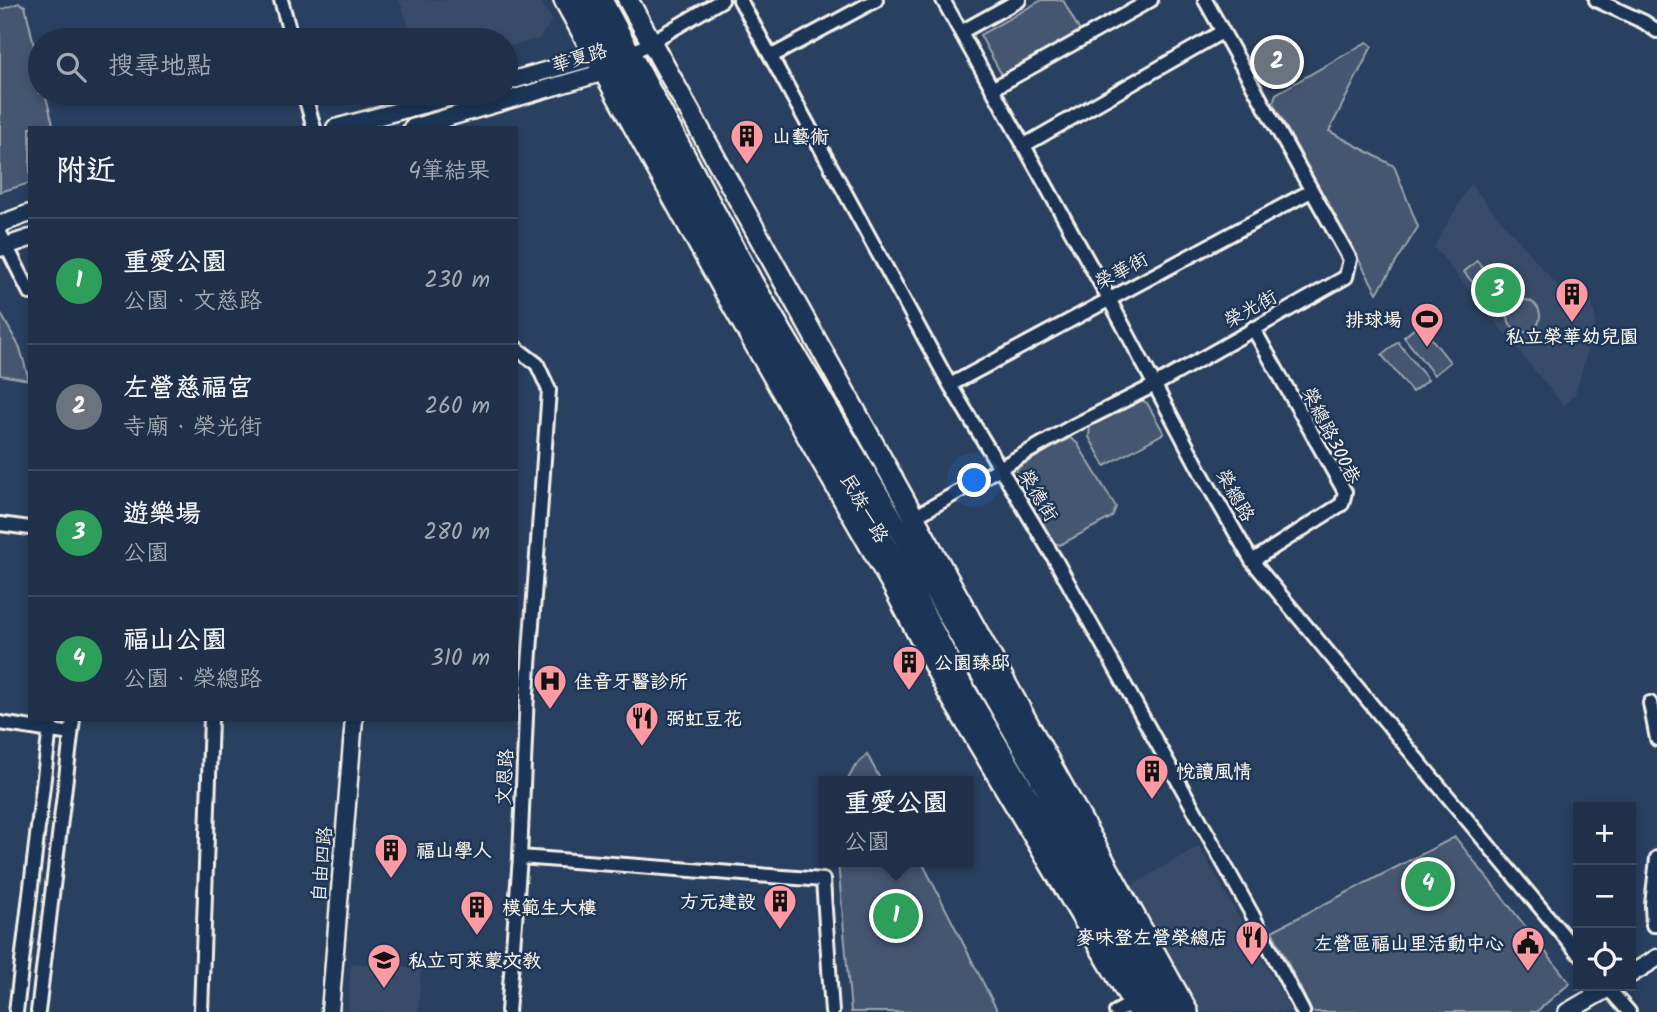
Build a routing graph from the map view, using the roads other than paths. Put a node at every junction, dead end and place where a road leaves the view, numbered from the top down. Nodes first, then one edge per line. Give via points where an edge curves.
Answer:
1 (281, 0) edge
2 (564, 0) edge
3 (582, 0) edge
4 (603, 0) edge
5 (628, 0) edge
6 (722, 0) edge
7 (740, 0) edge
8 (876, 0) edge
9 (943, 0) edge
10 (1019, 0) edge
11 (1151, 0) edge
12 (1205, 0) edge
13 (1596, 0) edge
14 (289, 28) edge
15 (961, 32) junction
16 (1223, 32) junction
17 (1657, 32) edge
18 (651, 43) junction
19 (772, 56) junction
20 (612, 61) junction
21 (518, 80) edge
22 (992, 89) junction
23 (518, 92) edge
24 (307, 105) edge
25 (421, 105) edge
26 (481, 105) edge
27 (313, 126) edge
28 (342, 126) edge
29 (418, 126) edge
30 (1023, 146) junction
31 (1311, 191) junction
32 (28, 214) edge
33 (0, 225) edge
34 (28, 238) edge
35 (2, 243) edge
36 (28, 289) edge
37 (1109, 299) junction
38 (1253, 328) junction
39 (518, 350) edge
40 (950, 385) junction
41 (1154, 385) junction
42 (1001, 468) junction
43 (907, 522) junction
44 (0, 524) edge
45 (28, 528) edge
46 (1252, 561) junction
47 (1650, 703) dead end
48 (73, 721) edge
49 (211, 721) edge
50 (354, 721) edge
51 (0, 723) edge
52 (50, 725) edge
53 (71, 734) junction
54 (1657, 739) edge
55 (520, 857) junction
56 (1657, 858) edge
57 (1657, 925) edge
58 (1573, 947) edge
59 (1657, 958) edge
60 (1636, 971) edge
61 (1602, 991) edge
62 (1612, 991) edge
63 (1146, 1001) edge
64 (16, 1012) edge
65 (38, 1012) edge
66 (201, 1012) edge
67 (330, 1012) edge
68 (508, 1012) edge
69 (832, 1012) edge
70 (1172, 1012) edge
71 (1188, 1012) edge
72 (1303, 1012) edge
73 (1567, 1012) edge
74 (1629, 1012) edge

1 - 14 street
2 - 20 main road, 民族一路
3 - 20 main road, 民族一路
4 - 20 main road, 民族一路
5 - 18 main road, 民族一路
6 - 18 street
7 - 19 street, 榮德街
8 - 19 street
9 - 15 street, 榮總路
10 - 15 street
11 - 22 street
12 - 16 street, 榮光街
13 - 17 street
15 - 22 street, 榮總路
16 - 30 street
16 - 31 street, 榮光街
18 - 20 street
18 - 43 main road, 民族一路
19 - 40 street, 榮德街
20 - 21 street, 華夏路
20 - 23 street, 華夏路
20 - 43 main road, 民族一路
20 - 63 main road, 民族一路 via 961,683
22 - 30 street, 榮總路
24 - 27 street
25 - 28 street
26 - 29 street, 華夏路
30 - 37 street, 榮總路
31 - 37 street, 榮華街
31 - 38 street, 榮光街 via 1350,259 1346,277
32 - 33 street
34 - 35 street
35 - 36 street
37 - 40 street, 榮華街
37 - 41 street, 榮總路
38 - 41 street, 榮光街
38 - 46 street, 榮總路300巷 via 1345,492 1342,504
39 - 55 street, 文恩路 via 537,364 549,390
40 - 42 street, 榮德街
41 - 42 street, 榮光街
41 - 46 street, 榮總路
42 - 43 street, 榮光街
42 - 72 street, 榮德街
43 - 63 main road, 民族一路
44 - 45 street
46 - 58 street, 榮總路
47 - 54 street
48 - 53 street
49 - 66 street
50 - 67 street, 自由四路
51 - 52 street
52 - 53 street
52 - 64 street
53 - 65 street
55 - 68 street, 文恩路
55 - 69 street via 824,880
56 - 57 street via 1651,912 1653,925
59 - 60 street
61 - 73 street
62 - 74 street
63 - 70 main road, 民族一路
63 - 71 main road, 民族一路

